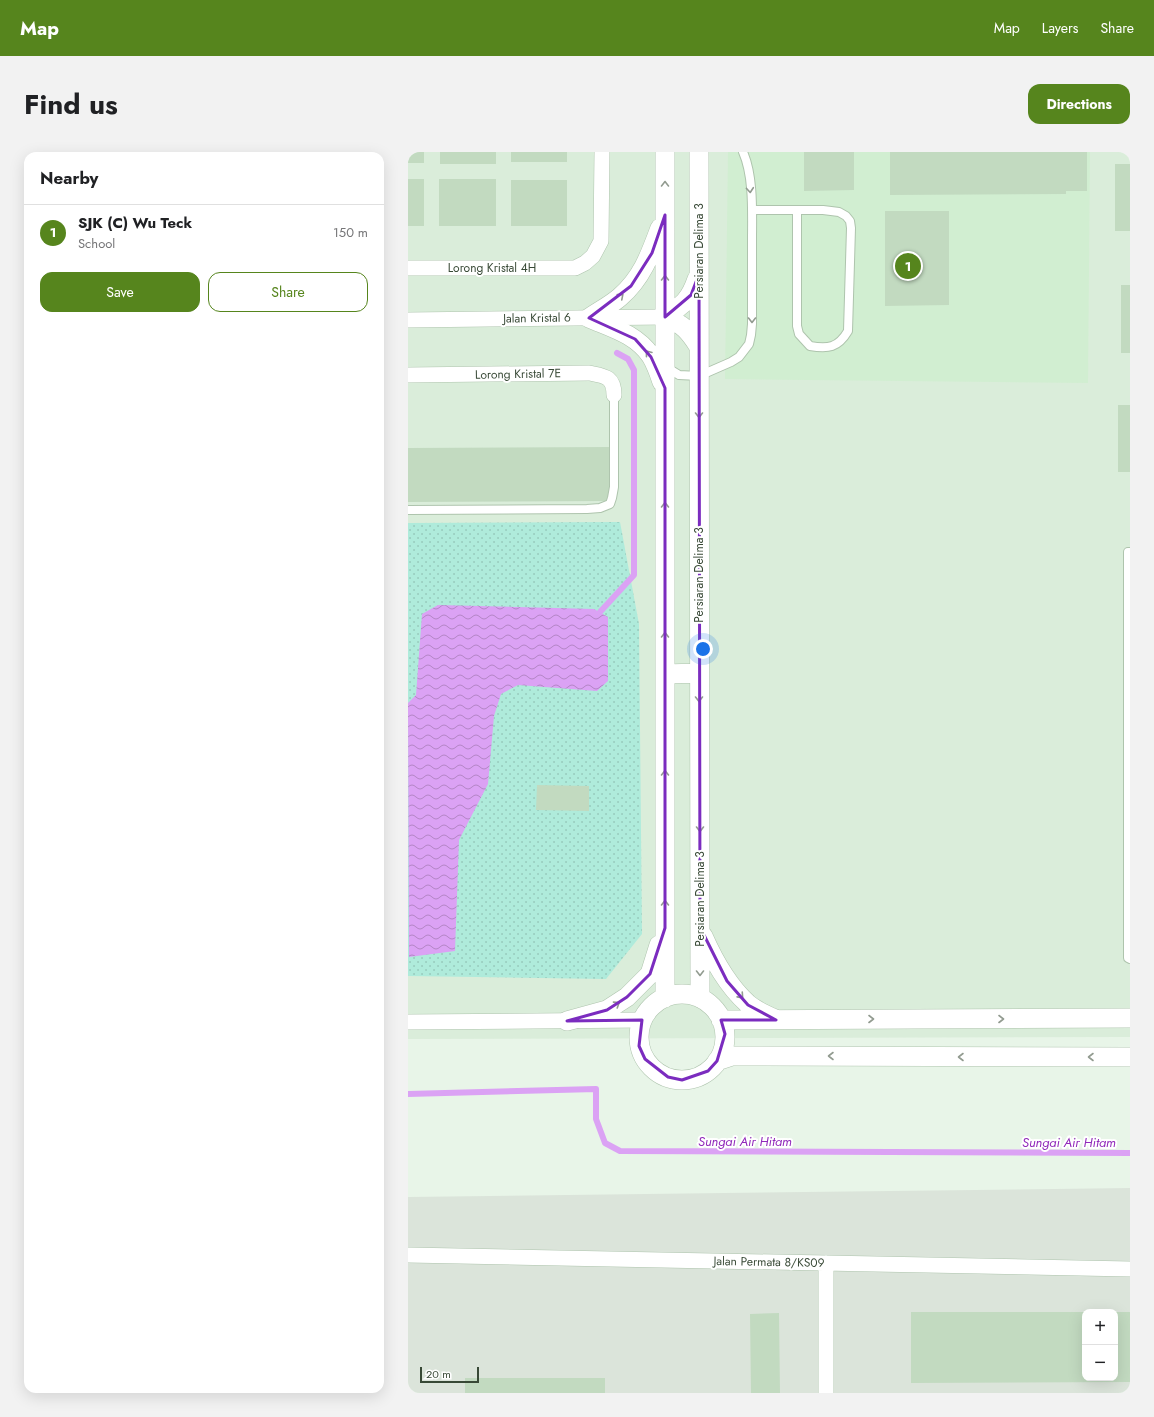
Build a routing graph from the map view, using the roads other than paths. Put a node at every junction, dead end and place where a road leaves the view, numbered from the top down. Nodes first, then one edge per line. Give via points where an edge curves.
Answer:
1 (602, 152) edge
2 (665, 152) edge
3 (698, 152) edge
4 (743, 152) edge
5 (752, 210) junction
6 (797, 210) junction
7 (665, 215) junction
8 (408, 268) edge
9 (699, 274) junction
10 (665, 317) junction
11 (589, 318) junction
12 (408, 320) edge
13 (699, 347) junction
14 (665, 366) junction
15 (408, 376) edge
16 (699, 376) junction
17 (665, 388) junction
18 (614, 395) joint
19 (408, 510) edge
20 (1130, 552) edge
21 (699, 673) junction
22 (665, 674) junction
23 (1129, 886) edge
24 (1129, 914) edge
25 (700, 927) junction
26 (665, 928) junction
27 (1130, 959) edge
28 (665, 998) junction
29 (700, 998) junction
30 (1130, 1018) edge
31 (642, 1020) junction
32 (721, 1020) junction
33 (776, 1020) junction
34 (567, 1021) junction
35 (408, 1022) edge
36 (1130, 1057) edge
37 (717, 1061) junction
38 (408, 1255) edge
39 (826, 1263) junction
40 (1130, 1269) edge
41 (826, 1393) edge

1 - 8 street, Lorong Kristal 4H via 601,241 593,256 585,263 575,268
7 -> 2 street
3 - 9 street, Persiaran Delima 3
4 -> 5 lane via 749,173
5 - 6 lane
5 -> 16 lane via 749,344 739,357
6 - 6 lane via 838,212 850,221 848,331 832,347 810,346 799,334
10 -> 7 street
11 -> 7 street via 619,298 641,273 652,253
9 - 10 street via 691,295
9 - 13 street, Persiaran Delima 3
10 - 11 street, Jalan Kristal 6
10 - 13 street via 684,327
10 - 14 street
11 - 12 street, Jalan Kristal 6
17 -> 11 street via 651,357 635,339
13 - 16 street, Persiaran Delima 3
14 - 16 lane via 679,375
14 - 17 street
15 - 18 street, Lorong Kristal 7E via 589,373 604,376 612,381
16 -> 21 street, Persiaran Delima 3
22 -> 17 street
18 - 19 lane via 614,487 610,504 587,509
20 - 23 lane
21 - 22 street
21 -> 25 street, Persiaran Delima 3
26 -> 22 street
23 - 24 lane
24 - 27 lane
25 -> 29 street, Persiaran Delima 3
25 -> 33 street via 713,959 727,981 748,1005
26 - 28 street
34 -> 26 street via 607,1010 627,997 650,974
28 - 29 street via 677,994
28 - 31 street via 651,1006
29 - 32 street via 715,1009
33 -> 30 street
31 - 34 street
31 - 37 street via 639,1032 640,1046 645,1060 655,1070 668,1077 682,1080 708,1071
32 - 33 street
32 - 37 street via 725,1034 723,1048
34 - 35 street
36 -> 37 street via 732,1056
38 - 39 street, Jalan Permata 8/KS09
39 - 40 street, Jalan Permata 8/KS09
39 - 41 street

